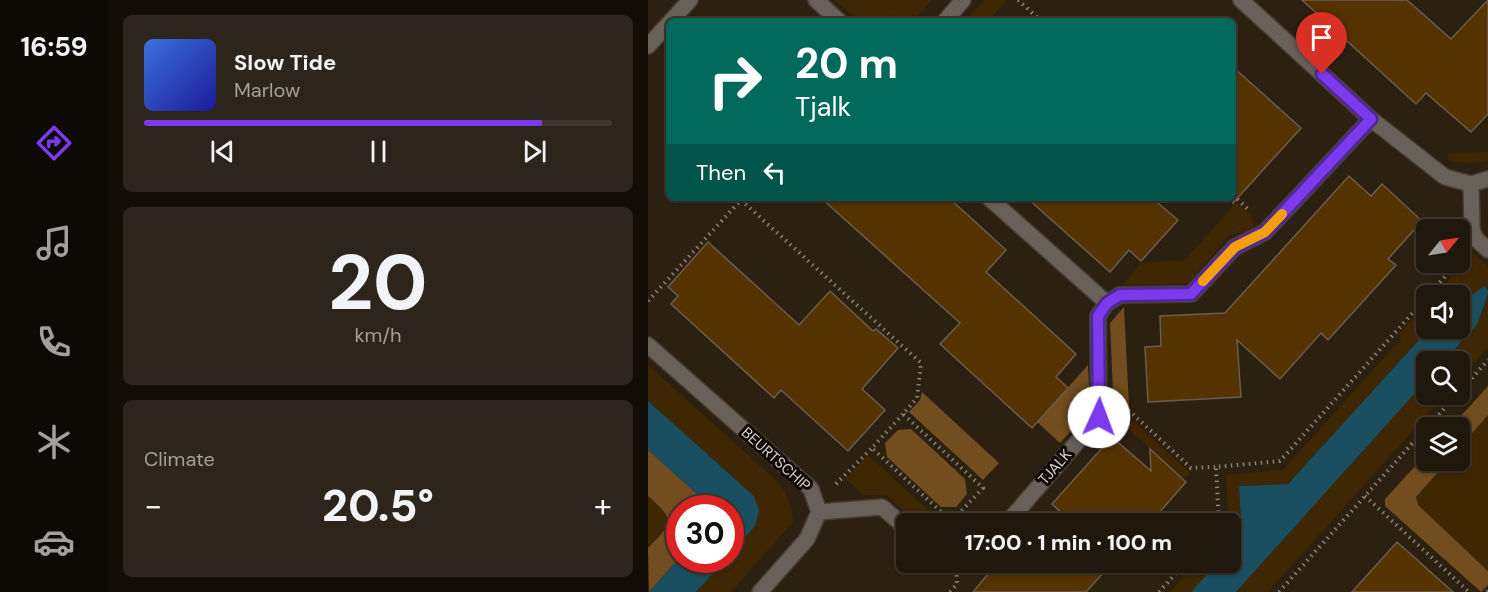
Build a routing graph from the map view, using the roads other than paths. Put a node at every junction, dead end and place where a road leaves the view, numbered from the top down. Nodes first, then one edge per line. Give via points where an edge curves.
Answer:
1 (690, 0) edge
2 (816, 0) edge
3 (963, 0) edge
4 (1241, 0) edge
5 (674, 18) edge
6 (836, 18) edge
7 (948, 18) edge
8 (666, 26) edge
9 (648, 46) edge
10 (1371, 119) junction
11 (1488, 179) edge
12 (1471, 184) junction
13 (992, 201) edge
14 (1488, 250) edge
15 (1107, 303) junction
16 (648, 345) edge
17 (818, 508) junction
18 (1016, 513) edge
19 (896, 519) edge
20 (760, 592) edge

1 - 5 street
2 - 6 street
3 - 7 street
4 - 10 street
8 - 9 street
10 - 12 street via 1445,177
10 - 15 street via 1265,232 1235,247 1191,294 1120,295
11 - 12 street
12 - 14 street via 1472,230
13 - 15 street
15 - 18 street, TJALK via 1098,316 1099,417
16 - 17 street, BEURTSCHIP via 811,489
17 - 19 street via 882,507
17 - 20 street via 807,539

